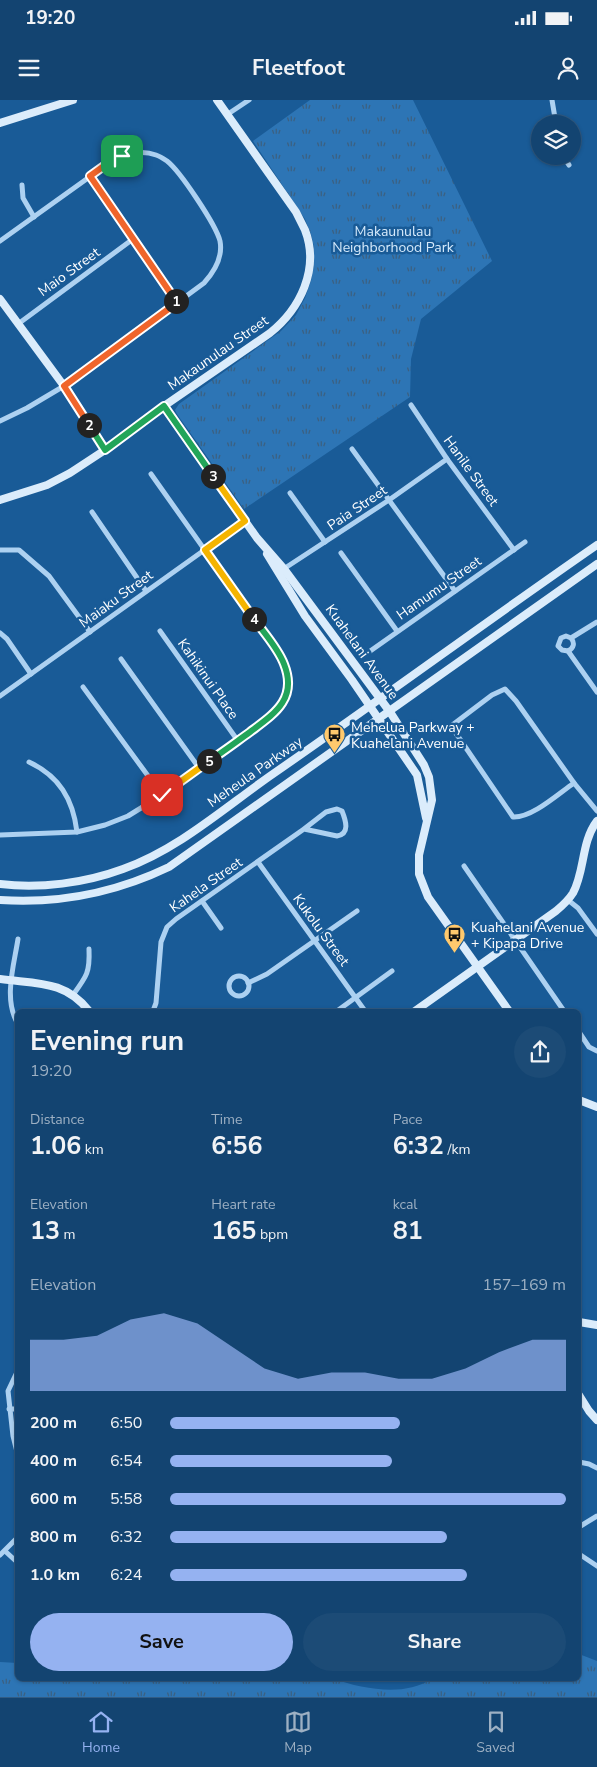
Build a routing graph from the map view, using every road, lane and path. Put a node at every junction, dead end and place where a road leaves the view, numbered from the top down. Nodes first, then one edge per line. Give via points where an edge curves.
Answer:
1 (73, 100) edge
2 (217, 100) edge
3 (249, 100) edge
4 (552, 100) edge
5 (228, 114) junction
6 (554, 115) edge
7 (0, 123) edge
8 (90, 176) junction
9 (22, 185) dead end
10 (34, 217) junction
11 (133, 239) junction
12 (0, 241) edge
13 (0, 299) edge
14 (178, 302) junction
15 (18, 324) junction
16 (64, 386) junction
17 (412, 405) dead end
18 (164, 406) junction
19 (0, 421) edge
20 (352, 449) dead end
21 (105, 450) junction
22 (447, 459) junction
23 (151, 474) dead end
24 (290, 493) dead end
25 (0, 500) edge
26 (389, 500) junction
27 (92, 512) dead end
28 (245, 521) junction
29 (325, 542) junction
30 (525, 542) dead end
31 (597, 545) edge
32 (0, 550) edge
33 (205, 550) junction
34 (514, 550) junction
35 (342, 553) dead end
36 (597, 564) edge
37 (281, 571) junction
38 (146, 591) junction
39 (455, 591) junction
40 (597, 622) edge
41 (160, 631) dead end
42 (398, 631) junction
43 (90, 632) junction
44 (0, 633) edge
45 (571, 638) junction
46 (568, 651) junction
47 (366, 654) dead end
48 (121, 659) dead end
49 (32, 674) junction
50 (83, 687) dead end
51 (597, 692) edge
52 (0, 696) edge
53 (380, 699) junction
54 (370, 706) junction
55 (390, 712) junction
56 (379, 719) junction
57 (238, 741) junction
58 (29, 762) dead end
59 (199, 768) junction
60 (574, 783) junction
61 (162, 795) junction
62 (597, 811) edge
63 (426, 820) junction
64 (597, 822) edge
65 (304, 829) junction
66 (77, 832) junction
67 (0, 835) edge
68 (258, 862) junction
69 (464, 866) dead end
70 (0, 884) edge
71 (0, 900) edge
72 (568, 900) junction
73 (202, 901) junction
74 (357, 911) dead end
75 (222, 928) dead end
76 (597, 933) edge
77 (18, 939) dead end
78 (315, 940) junction
79 (514, 941) junction
80 (89, 949) dead end
81 (478, 968) junction
82 (392, 971) dead end
83 (0, 979) edge
84 (12, 981) junction
85 (248, 983) dead end
86 (73, 995) junction
87 (355, 997) junction
88 (87, 1009) edge
89 (154, 1009) edge
90 (340, 1009) edge
91 (364, 1009) edge
92 (418, 1009) edge
93 (508, 1009) edge
94 (563, 1009) edge
95 (15, 1018) edge
96 (581, 1035) edge
97 (597, 1051) edge
98 (581, 1101) edge
99 (597, 1107) edge
100 (581, 1322) edge
101 (597, 1326) edge
102 (15, 1376) edge
103 (581, 1398) edge
104 (9, 1409) junction
105 (15, 1409) edge
106 (597, 1420) edge
107 (15, 1440) edge
108 (581, 1462) edge
109 (597, 1468) edge
110 (597, 1516) edge
111 (581, 1526) edge
112 (15, 1540) edge
113 (5, 1550) junction
114 (0, 1555) edge
115 (581, 1555) edge
116 (15, 1560) edge
117 (597, 1566) edge

1 - 7 street
2 - 5 street, Makaunulau Street
3 - 5 street
4 - 6 street
5 - 18 street, Makaunulau Street via 296,212 309,245 309,273 299,300 282,323
8 - 10 street
8 - 11 street
8 - 14 street via 108,163 132,153 156,155 166,160 180,175 212,223 220,248 210,277
9 - 10 street via 23,198
10 - 12 street
11 - 14 street
11 - 15 street, Maio Street
13 - 15 street
14 - 16 street
15 - 16 street
16 - 19 street
16 - 21 street
17 - 22 street, Hanile Street
18 - 21 street, Makaunulau Street
18 - 28 street, Kuahelani Avenue
20 - 26 street
21 - 25 street, Makaunulau Street via 47,485
22 - 26 street, Paia Street
22 - 34 street, Hanile Street
23 - 33 street
24 - 29 street
26 - 29 street, Paia Street
26 - 39 street
27 - 38 street
28 - 33 street, Maiaku Street
28 - 37 street, Kuahelani Avenue
29 - 37 street, Paia Street
30 - 34 street, Hamumu Street
31 - 53 street, Meheula Parkway
32 - 43 street via 19,550 41,568
33 - 38 street, Maiaku Street
33 - 57 street via 277,651 288,677 288,688 274,714
34 - 39 street, Hamumu Street
35 - 42 street
36 - 55 street, Meheula Parkway
37 - 53 street, Kuahelani Avenue
37 - 54 street, Kuahelani Avenue via 306,616
38 - 43 street, Maiaku Street
39 - 42 street, Hamumu Street
40 - 45 street
41 - 57 street, Kahikinui Place
42 - 47 street, Hamumu Street
43 - 49 street, Maiaku Street
44 - 49 street
45 - 46 street via 574,644
45 - 46 street via 563,637 558,643 562,650
46 - 51 street
48 - 59 street
49 - 52 street, Maiaku Street
50 - 61 street
53 - 54 street, Meheula Parkway
53 - 55 street, Kuahelani Avenue
54 - 56 street, Kuahelani Avenue
54 - 70 street, Meheula Parkway via 193,831 152,856 124,869 82,880 58,884
55 - 56 street, Meheula Parkway
55 - 63 street, Kuahelani Avenue via 429,776 432,800
56 - 63 street, Kuahelani Avenue via 417,775
56 - 71 street, Meheula Parkway via 169,867 104,892 67,900
57 - 59 street
58 - 66 street via 53,777 66,794
59 - 61 street
60 - 60 street via 505,689 451,726 513,817 527,815
60 - 62 street
61 - 66 street via 116,821
63 - 81 street, Kuahelani Avenue via 419,855 423,886
64 - 72 street via 588,840 579,879
65 - 65 street, Kahela Street via 337,836 346,833 344,817 337,809 326,812
65 - 68 street, Kahela Street
66 - 67 street
68 - 73 street, Kahela Street
68 - 78 street, Kukolu Street
69 - 79 street
72 - 76 street
72 - 79 street
73 - 75 street
73 - 89 street, Kahela Street via 167,927 161,942
74 - 78 street
77 - 84 street
78 - 85 street via 267,974
78 - 87 street, Kukolu Street
79 - 81 street
79 - 94 street
80 - 86 street via 88,972
81 - 92 street
81 - 93 street, Kuahelani Avenue
82 - 87 street
83 - 84 street
84 - 86 street via 56,986
84 - 95 street via 10,999
86 - 88 street
87 - 90 street
87 - 91 street, Kukolu Street
96 - 97 street via 589,1047
98 - 99 street
100 - 101 street
102 - 104 street via 8,1391
103 - 106 street
104 - 105 street
104 - 107 street
108 - 109 street
110 - 111 street
112 - 113 street
113 - 114 street
113 - 116 street
115 - 117 street

